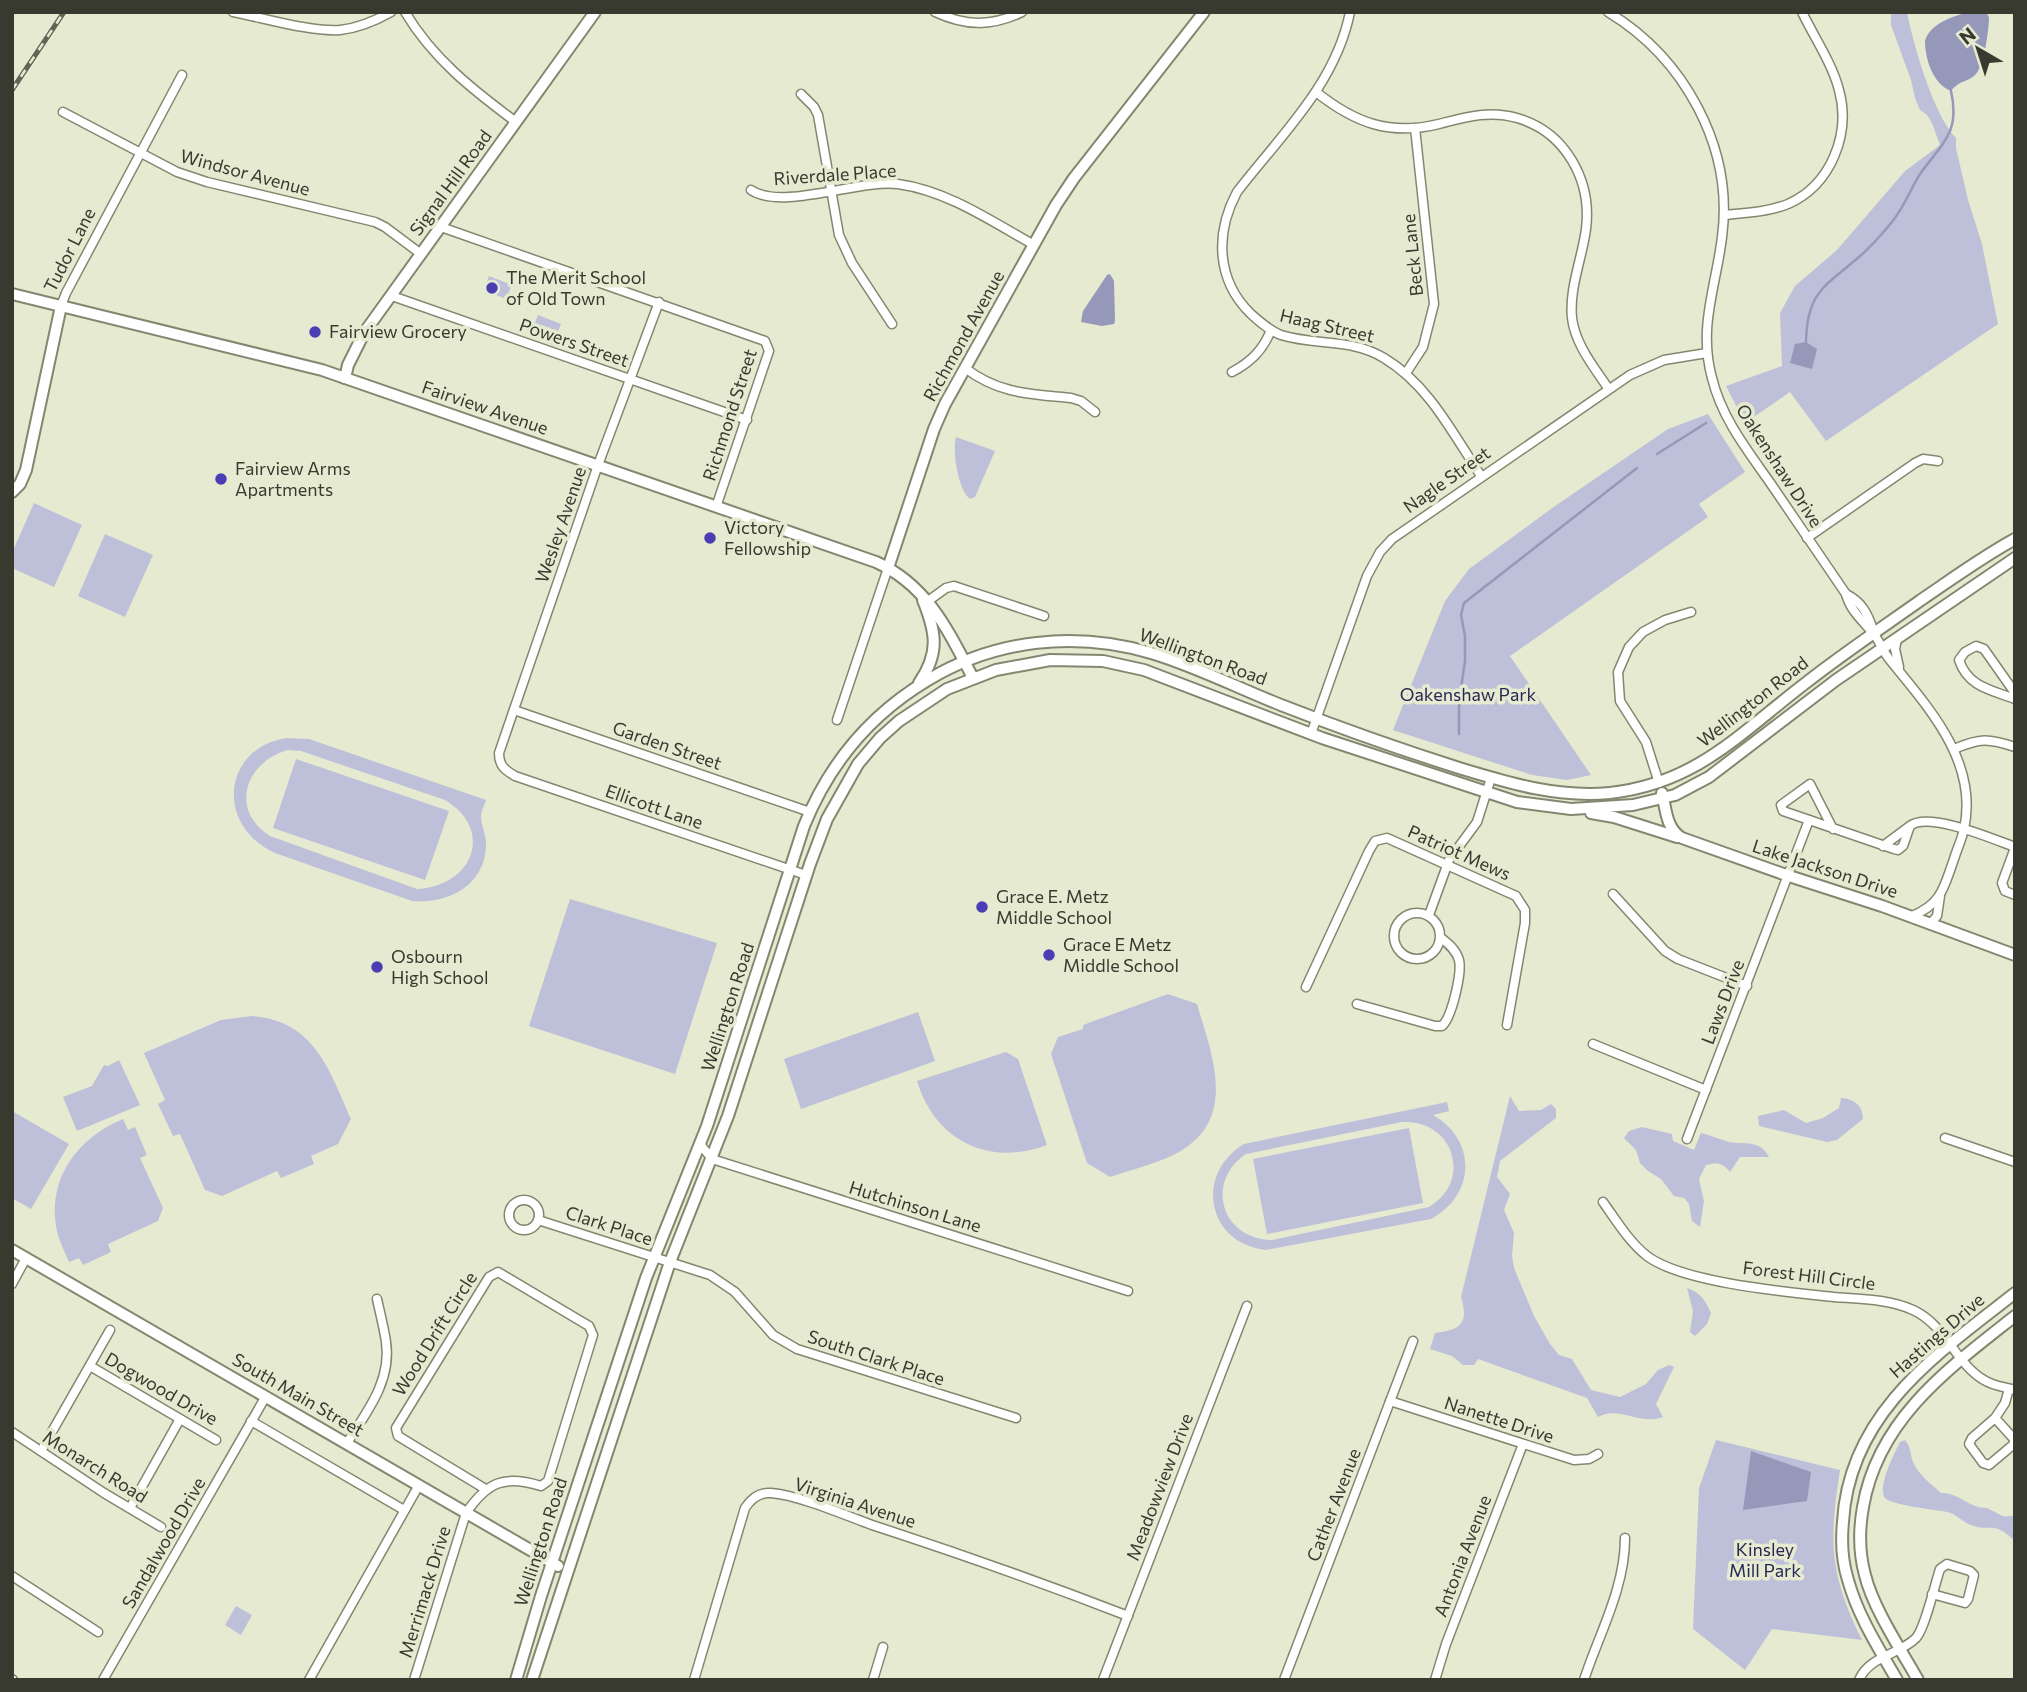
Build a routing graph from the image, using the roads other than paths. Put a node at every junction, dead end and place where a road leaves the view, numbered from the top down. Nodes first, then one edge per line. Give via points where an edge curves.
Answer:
1 (233, 12) edge
2 (391, 12) edge
3 (405, 12) edge
4 (595, 12) edge
5 (935, 12) edge
6 (1021, 12) edge
7 (1204, 12) edge
8 (1350, 12) edge
9 (1608, 12) edge
10 (1802, 12) edge
11 (182, 75) dead end
12 (1316, 92) junction
13 (801, 94) dead end
14 (63, 112) dead end
15 (516, 122) junction
16 (1415, 128) junction
17 (140, 153) junction
18 (751, 190) dead end
19 (830, 191) junction
20 (1724, 215) junction
21 (441, 227) junction
22 (1034, 245) junction
23 (422, 254) junction
24 (12, 294) edge
25 (392, 296) junction
26 (659, 302) junction
27 (61, 306) junction
28 (891, 324) dead end
29 (1271, 330) junction
30 (1707, 353) junction
31 (965, 368) junction
32 (1232, 372) dead end
33 (1406, 373) junction
34 (345, 378) junction
35 (630, 379) junction
36 (1608, 388) junction
37 (1095, 412) dead end
38 (747, 420) junction
39 (1938, 461) dead end
40 (598, 465) junction
41 (1481, 476) junction
42 (12, 492) edge
43 (716, 507) junction
44 (1807, 538) junction
45 (2015, 539) edge
46 (2015, 558) edge
47 (888, 568) junction
48 (919, 591) junction
49 (928, 601) junction
50 (1690, 612) dead end
51 (1044, 616) dead end
52 (1873, 633) junction
53 (1898, 637) junction
54 (1883, 647) junction
55 (964, 661) junction
56 (1899, 670) junction
57 (973, 678) junction
58 (914, 688) junction
59 (2014, 696) edge
60 (514, 710) junction
61 (1316, 719) junction
62 (837, 720) dead end
63 (1311, 734) junction
64 (2015, 747) edge
65 (1954, 749) junction
66 (499, 760) joint
67 (1491, 778) junction
68 (1659, 783) junction
69 (1487, 793) junction
70 (1663, 799) junction
71 (1575, 809) junction
72 (810, 812) junction
73 (1810, 820) junction
74 (1910, 826) junction
75 (1833, 829) junction
76 (1964, 829) junction
77 (1690, 842) junction
78 (1884, 846) junction
79 (2015, 848) edge
80 (1447, 865) junction
81 (791, 870) junction
82 (806, 875) junction
83 (1788, 876) junction
84 (1613, 894) dead end
85 (2015, 895) edge
86 (1940, 896) junction
87 (1429, 915) junction
88 (1912, 916) junction
89 (1931, 923) junction
90 (1441, 938) junction
91 (2015, 954) edge
92 (1747, 986) junction
93 (1307, 987) dead end
94 (1357, 1004) dead end
95 (1507, 1025) dead end
96 (1593, 1044) dead end
97 (1706, 1090) junction
98 (1944, 1138) dead end
99 (1686, 1139) dead end
100 (700, 1144) junction
101 (712, 1159) junction
102 (2015, 1162) edge
103 (1603, 1202) dead end
104 (538, 1220) dead end
105 (12, 1250) edge
106 (653, 1257) junction
107 (26, 1258) junction
108 (670, 1262) junction
109 (12, 1283) edge
110 (1128, 1291) dead end
111 (2015, 1293) edge
112 (377, 1299) dead end
113 (1247, 1306) dead end
114 (2015, 1316) edge
115 (110, 1330) dead end
116 (1413, 1341) dead end
117 (1951, 1343) junction
118 (1962, 1357) junction
119 (90, 1366) junction
120 (2012, 1389) edge
121 (266, 1396) junction
122 (1390, 1401) junction
123 (1995, 1418) junction
124 (180, 1419) junction
125 (1016, 1419) dead end
126 (251, 1421) junction
127 (12, 1432) edge
128 (216, 1440) dead end
129 (347, 1444) junction
130 (1523, 1444) junction
131 (41, 1451) junction
132 (1598, 1454) dead end
133 (419, 1485) junction
134 (487, 1490) junction
135 (130, 1508) junction
136 (404, 1510) junction
137 (466, 1513) junction
138 (161, 1527) dead end
139 (1625, 1538) dead end
140 (552, 1563) junction
141 (566, 1571) junction
142 (12, 1576) edge
143 (1932, 1594) junction
144 (1128, 1616) junction
145 (98, 1632) dead end
146 (883, 1647) dead end
147 (1900, 1648) junction
148 (1884, 1657) junction
149 (103, 1680) edge
150 (309, 1680) edge
151 (414, 1680) edge
152 (516, 1680) edge
153 (532, 1680) edge
154 (694, 1680) edge
155 (873, 1680) edge
156 (1103, 1680) edge
157 (1284, 1680) edge
158 (1435, 1680) edge
159 (1584, 1680) edge
160 (1859, 1680) edge
161 (1897, 1680) edge
162 (1918, 1680) edge

1 - 2 street via 338,30 371,23
3 - 15 street via 447,67
4 - 15 main road, Signal Hill Road
5 - 6 street via 955,21 986,24
7 - 22 main road, Richmond Avenue via 1074,178
8 - 12 street, Haag Street via 1340,50
9 - 20 street, Oakenshaw Drive via 1654,47 1692,96 1714,149
10 - 20 street via 1840,93 1843,124 1838,147 1822,177 1796,200 1766,210
11 - 17 street, Tudor Lane
12 - 16 street via 1368,123
12 - 29 street, Haag Street via 1237,192 1222,229 1222,258 1230,284 1246,309
13 - 19 street via 818,115
14 - 17 street, Windsor Avenue
15 - 21 main road, Signal Hill Road
16 - 33 street, Beck Lane via 1434,304 1423,347
16 - 36 street via 1499,114 1534,125 1568,152 1587,206 1573,293 1573,323
17 - 23 street, Windsor Avenue via 207,182 375,222
17 - 27 street, Tudor Lane
18 - 19 street, Riverdale Place via 773,197
19 - 22 street, Riverdale Place via 886,183 920,188 963,205
19 - 28 street via 844,250
20 - 30 street, Oakenshaw Drive via 1707,317
21 - 23 main road, Signal Hill Road
21 - 26 street, Richmond Street
22 - 31 main road, Richmond Avenue
23 - 25 main road, Signal Hill Road
24 - 27 main road, Fairview Avenue
25 - 34 main road, Signal Hill Road via 358,344
25 - 35 street, Powers Street
26 - 35 street, Wesley Avenue
26 - 38 street, Richmond Street via 761,337 768,344
27 - 34 main road, Fairview Avenue
27 - 42 main road, Tudor Lane via 26,470
29 - 32 street via 1259,353
29 - 33 street, Haag Street via 1371,351
30 - 36 street, Nagle Street via 1647,366
30 - 44 street, Oakenshaw Drive via 1716,394 1728,420
31 - 37 street via 999,388 1071,398
31 - 47 main road, Richmond Avenue via 934,429
33 - 41 street, Haag Street via 1428,396
34 - 40 main road, Fairview Avenue
35 - 38 street, Powers Street
35 - 40 street, Wesley Avenue
36 - 41 street, Nagle Street
38 - 43 street, Richmond Street
39 - 44 street via 1915,463
40 - 43 main road, Fairview Avenue
40 - 60 street, Wesley Avenue
41 - 61 street, Nagle Street via 1403,530 1380,552 1367,576
43 - 47 main road, Fairview Avenue
44 - 52 street, Oakenshaw Drive
45 - 52 main road, Wellington Road
46 - 53 main road, Wellington Road
47 - 48 main road, Fairview Avenue
47 - 62 street, Richmond Avenue
48 - 49 main road, Fairview Avenue
48 - 58 main road via 935,646 931,663
49 - 51 street via 954,586
49 - 55 main road, Fairview Avenue
50 - 68 street via 1643,632 1624,654 1618,672 1620,701 1646,742
52 - 54 street, Oakenshaw Drive
52 - 68 main road, Wellington Road via 1712,758
53 - 54 main road, Wellington Road
53 - 56 street
54 - 56 street, Oakenshaw Drive
54 - 70 main road, Wellington Road via 1789,714 1729,764
55 - 57 main road, Fairview Avenue
55 - 58 main road, Wellington Road
55 - 61 main road, Wellington Road via 998,649 1047,641 1098,642 1152,654
56 - 65 street, Oakenshaw Drive
57 - 63 main road, Wellington Road via 1049,660 1103,661 1186,684
57 - 82 main road, Wellington Road via 923,704 870,749 831,810
58 - 72 main road, Wellington Road via 861,733 830,774
59 - 59 street via 1984,649 1973,647 1962,655 1961,665 1975,684
60 - 66 street, Wesley Avenue
60 - 72 street, Garden Street
61 - 63 street, Nagle Street
61 - 67 main road, Wellington Road
63 - 69 main road, Wellington Road
64 - 65 street via 1986,739
65 - 76 street, Oakenshaw Drive via 1965,786
66 - 81 street, Ellicott Lane via 515,776
67 - 68 main road, Wellington Road via 1532,790 1578,794
67 - 69 street
68 - 70 main road, Lake Jackson Drive
69 - 71 main road, Wellington Road
69 - 80 street via 1477,821
70 - 71 main road, Wellington Road
70 - 77 main road, Lake Jackson Drive via 1673,832
71 - 77 main road
72 - 81 main road, Wellington Road
73 - 75 street
73 - 75 street via 1780,806 1810,784
73 - 83 street, Laws Drive
74 - 76 street via 1920,821
74 - 78 street
74 - 78 street via 1901,849
75 - 78 street
76 - 79 street
76 - 86 street, Oakenshaw Drive
77 - 83 main road, Lake Jackson Drive
79 - 85 street via 2002,883 2005,891
80 - 87 street
80 - 93 street, Patriot Mews via 1387,838 1375,841
80 - 95 street, Patriot Mews via 1516,896 1525,909
81 - 82 street, Ellicott Lane
81 - 100 main road, Wellington Road
82 - 101 main road, Wellington Road
83 - 88 main road, Lake Jackson Drive
83 - 92 street, Laws Drive
84 - 92 street via 1665,951
86 - 88 street via 1930,908
86 - 89 street, Oakenshaw Drive
87 - 90 street via 1439,926
87 - 90 street via 1414,912 1403,918 1394,933 1396,945 1409,958 1421,959 1432,954
88 - 89 main road, Lake Jackson Drive
89 - 91 main road, Lake Jackson Drive
90 - 94 street via 1455,951 1460,965 1450,1015 1442,1026
92 - 97 street, Laws Drive
96 - 97 street
97 - 99 street, Laws Drive
98 - 102 street
100 - 101 street
100 - 106 main road, Wellington Road
101 - 108 main road, Wellington Road
101 - 110 street, Hutchinson Lane
103 - 117 street, Forest Hill Circle via 1652,1259 1711,1279 1901,1305 1936,1325
104 - 106 street, Clark Place
105 - 107 main road, South Main Street
106 - 108 street, Clark Place
106 - 140 main road, Wellington Road
107 - 109 street
107 - 121 main road, South Main Street
108 - 125 street, South Clark Place via 723,1283 773,1335 797,1349
108 - 141 main road, Wellington Road
111 - 117 main road, Hastings Drive
112 - 129 street via 386,1342 384,1371 373,1403
113 - 144 street, Meadowview Drive
114 - 118 main road, Hastings Drive
115 - 119 street
116 - 122 street, Cather Avenue
117 - 118 street, Forest Hill Circle
117 - 148 main road, Hastings Drive via 1888,1403 1858,1454 1846,1494 1843,1561 1855,1602
118 - 120 street, Forest Hill Circle via 1984,1380
118 - 147 main road, Hastings Drive via 1894,1428 1865,1494 1860,1542 1865,1576
119 - 124 street, Dogwood Drive
119 - 131 street
120 - 123 street
121 - 126 street, Sandalwood Drive
121 - 129 main road, South Main Street
122 - 130 street, Nanette Drive
122 - 157 street, Cather Avenue
123 - 123 street via 2014,1441 1989,1465 1970,1447 1970,1441
124 - 128 street, Dogwood Drive
124 - 135 street
126 - 136 street
126 - 149 street, Sandalwood Drive
127 - 131 street, Monarch Road
129 - 133 main road, South Main Street
130 - 132 street, Nanette Drive via 1574,1460
130 - 158 street, Antonia Avenue
131 - 135 street, Monarch Road
133 - 136 street
133 - 137 main road, South Main Street
134 - 134 street, Wood Drift Circle via 398,1436 396,1428 489,1277 498,1272 589,1326 593,1335 548,1481 541,1486 502,1481
134 - 137 street
135 - 138 street, Monarch Road
136 - 150 street
137 - 140 main road, South Main Street
137 - 151 street, Merrimack Drive
139 - 159 street via 1619,1583
140 - 141 main road, South Main Street
140 - 152 main road, Wellington Road
141 - 153 main road, Wellington Road
142 - 145 street
143 - 143 street via 1944,1565 1974,1574 1965,1603
143 - 147 street via 1920,1633
144 - 154 street, Virginia Avenue via 811,1504 762,1494 745,1508
144 - 156 street, Meadowview Drive
146 - 155 street
147 - 148 street
147 - 162 main road, Hastings Drive
148 - 160 street via 1869,1665
148 - 161 main road, Hastings Drive

